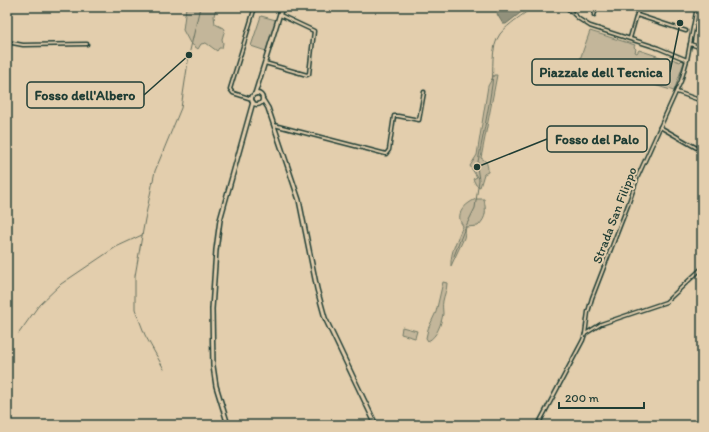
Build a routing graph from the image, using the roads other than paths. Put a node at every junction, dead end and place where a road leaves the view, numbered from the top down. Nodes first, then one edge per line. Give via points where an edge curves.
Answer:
1 (255, 7) edge
2 (282, 7) edge
3 (566, 7) edge
4 (597, 7) edge
5 (624, 7) edge
6 (639, 7) edge
7 (697, 7) edge
8 (638, 11) junction
9 (280, 15) junction
10 (594, 15) dead end
11 (637, 15) junction
12 (686, 31) dead end
13 (629, 39) junction
14 (7, 42) edge
15 (87, 44) dead end
16 (690, 44) junction
17 (702, 48) edge
18 (687, 60) junction
19 (265, 63) junction
20 (259, 82) junction
21 (424, 92) dead end
22 (677, 92) junction
23 (261, 95) junction
24 (253, 98) junction
25 (262, 100) junction
26 (702, 101) edge
27 (258, 104) junction
28 (251, 108) junction
29 (268, 108) junction
30 (274, 125) junction
31 (660, 127) junction
32 (702, 151) edge
33 (702, 268) edge
34 (585, 334) junction
35 (228, 425) edge
36 (376, 425) edge
37 (538, 425) edge

1 - 24 street via 230,89 233,93
2 - 9 main road
3 - 13 street via 590,26
4 - 10 street
5 - 8 street
6 - 8 street
7 - 16 street, Strada San Filippo
8 - 11 street
9 - 19 main road
9 - 19 street via 315,32 309,74
11 - 12 street
11 - 13 street
13 - 18 street
14 - 15 street via 22,45
16 - 17 street
16 - 18 street, Strada San Filippo
18 - 22 street, Strada San Filippo
19 - 20 main road
20 - 23 main road
20 - 24 main road
21 - 30 street via 419,120 394,116 389,150 386,154
22 - 26 street
22 - 31 street, Strada San Filippo
23 - 24 main road
23 - 25 main road
24 - 27 main road
24 - 28 main road
25 - 27 main road
25 - 29 main road
27 - 28 main road
27 - 29 main road
28 - 35 main road via 220,220 215,267 212,309 213,366 216,386
29 - 30 main road
30 - 36 main road via 299,200 325,318
31 - 32 street
31 - 34 street, Strada San Filippo via 638,176 592,298
33 - 34 street via 666,302 601,324
34 - 37 street, Strada San Filippo

